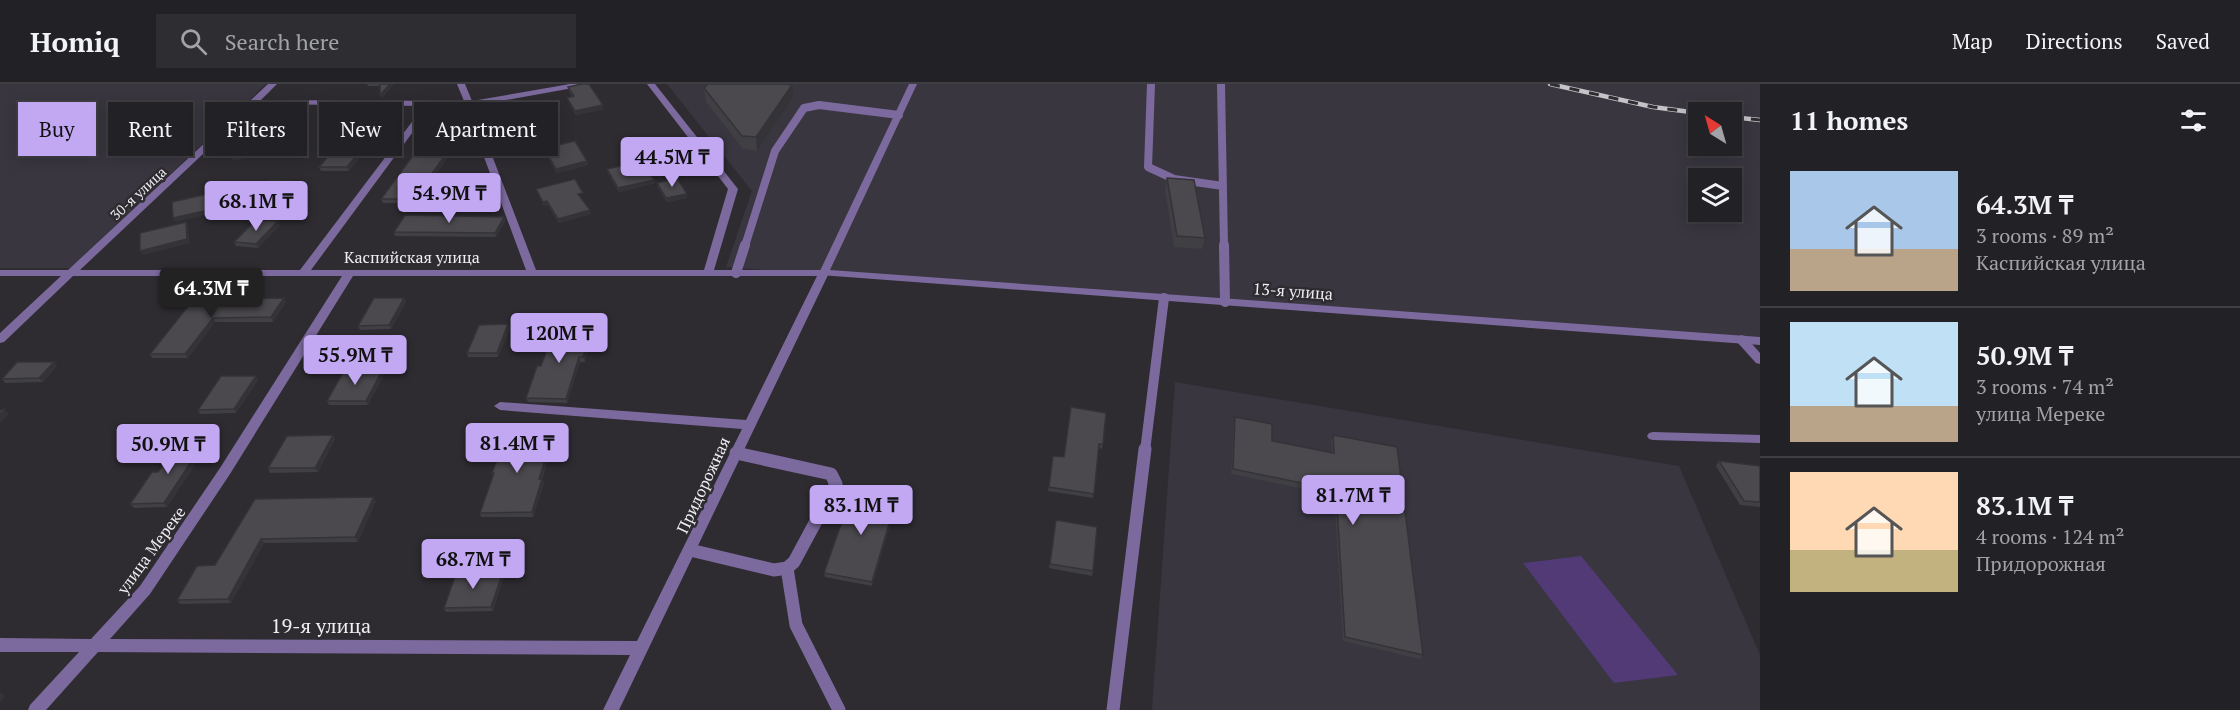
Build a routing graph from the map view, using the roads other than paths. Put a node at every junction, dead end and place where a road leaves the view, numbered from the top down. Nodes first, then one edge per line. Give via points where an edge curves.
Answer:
1 (273, 84) edge
2 (461, 84) edge
3 (584, 84) edge
4 (651, 84) edge
5 (913, 84) edge
6 (1151, 84) edge
7 (1221, 84) edge
8 (254, 102) edge
9 (307, 102) edge
10 (469, 102) edge
11 (481, 102) edge
12 (414, 103) edge
13 (899, 115) junction
14 (414, 124) edge
15 (205, 148) edge
16 (489, 156) edge
17 (1223, 186) junction
18 (73, 272) junction
19 (304, 272) junction
20 (350, 272) junction
21 (0, 273) edge
22 (532, 273) junction
23 (708, 273) junction
24 (736, 273) junction
25 (824, 273) junction
26 (1164, 298) junction
27 (1225, 302) junction
28 (0, 339) edge
29 (1741, 339) junction
30 (1760, 341) edge
31 (1760, 360) edge
32 (500, 406) dead end
33 (750, 425) junction
34 (1653, 436) dead end
35 (1760, 439) edge
36 (736, 453) junction
37 (690, 550) junction
38 (787, 568) junction
39 (95, 644) junction
40 (0, 645) edge
41 (642, 648) junction
42 (36, 710) edge
43 (611, 710) edge
44 (839, 710) edge
45 (1113, 710) edge

1 - 8 street, 30-я улица
2 - 10 street
3 - 11 street
4 - 23 street via 733,189
5 - 13 street, Придорожная
6 - 17 lane via 1148,167 1168,178
7 - 17 lane
9 - 12 street
13 - 24 lane via 819,105 804,108 775,152
13 - 25 street, Придорожная
14 - 19 street
15 - 18 street, 30-я улица
16 - 22 street
17 - 27 lane
18 - 19 street, Каспийская улица
18 - 21 street, Каспийская улица
18 - 28 street, 30-я улица
19 - 20 street, Каспийская улица
20 - 22 street, Каспийская улица
20 - 39 street, улица Мереке via 146,590
22 - 23 street, Каспийская улица
23 - 24 street, Каспийская улица
24 - 25 street, Каспийская улица
25 - 26 street, 13-я улица
25 - 33 street, Придорожная
26 - 27 street, 13-я улица
26 - 45 lane
27 - 29 street, 13-я улица
29 - 30 street, 13-я улица
29 - 31 street
32 - 33 street
33 - 36 street, Придорожная
34 - 35 street
36 - 37 street, Придорожная
36 - 38 lane via 831,474 834,478 836,484 794,562
37 - 38 lane via 774,570
37 - 41 street, Придорожная
38 - 44 lane via 796,625
39 - 40 street, 19-я улица
39 - 41 street, 19-я улица
39 - 42 street, улица Мереке
41 - 43 street, Придорожная

